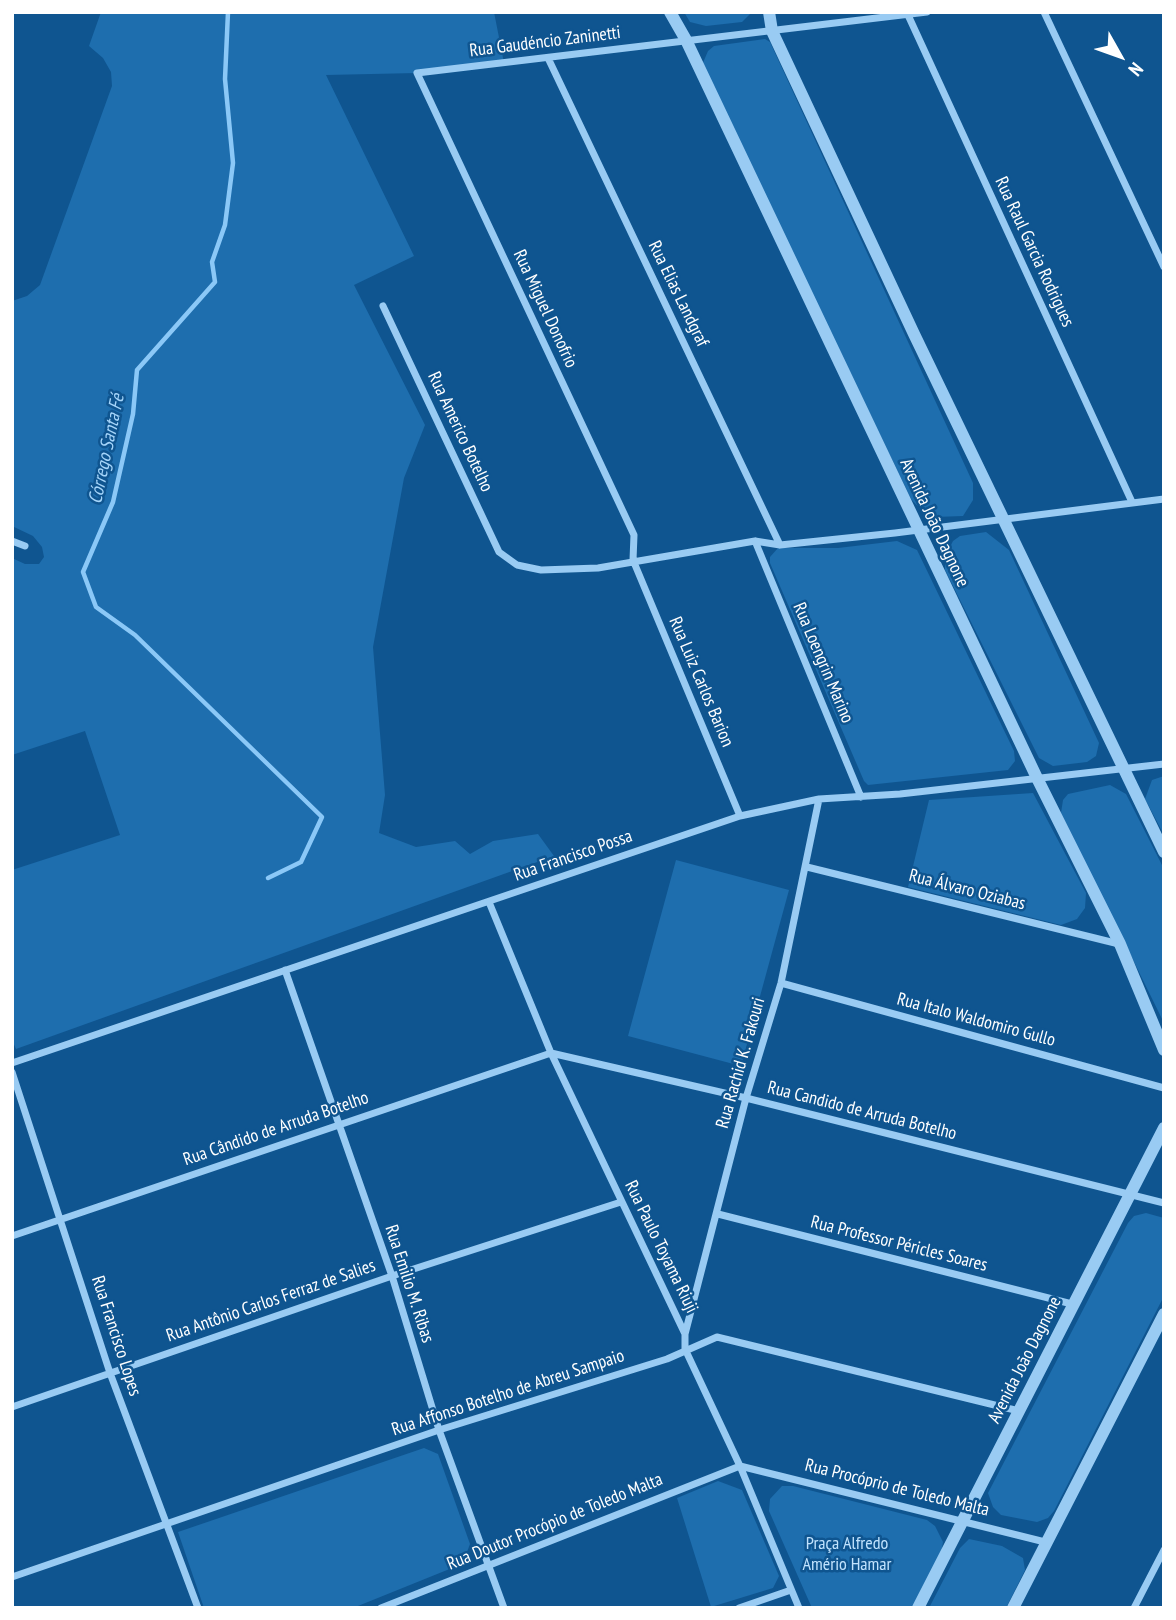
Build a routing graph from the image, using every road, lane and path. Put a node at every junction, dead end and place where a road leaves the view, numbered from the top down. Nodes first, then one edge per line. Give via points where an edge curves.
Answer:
1 (670, 12) edge
2 (769, 12) edge
3 (928, 12) edge
4 (1044, 12) edge
5 (908, 15) junction
6 (772, 31) junction
7 (686, 40) junction
8 (548, 58) junction
9 (417, 73) joint
10 (1164, 268) edge
11 (383, 306) dead end
12 (1164, 499) edge
13 (1132, 502) junction
14 (1002, 519) junction
15 (917, 530) junction
16 (12, 541) edge
17 (755, 541) junction
18 (780, 545) junction
19 (25, 546) dead end
20 (633, 561) junction
21 (1164, 764) edge
22 (1122, 768) junction
23 (1037, 778) junction
24 (861, 797) junction
25 (819, 799) junction
26 (740, 816) junction
27 (1164, 852) edge
28 (807, 867) junction
29 (489, 902) junction
30 (1120, 944) junction
31 (285, 970) junction
32 (781, 983) junction
33 (1164, 1050) edge
34 (551, 1054) junction
35 (12, 1063) edge
36 (12, 1072) edge
37 (1164, 1088) edge
38 (746, 1098) junction
39 (338, 1124) junction
40 (1164, 1128) edge
41 (1128, 1195) junction
42 (621, 1202) junction
43 (1164, 1203) edge
44 (718, 1214) junction
45 (61, 1219) junction
46 (12, 1236) edge
47 (392, 1276) junction
48 (1072, 1304) junction
49 (1163, 1320) edge
50 (685, 1334) junction
51 (685, 1349) junction
52 (110, 1373) junction
53 (12, 1407) edge
54 (1019, 1411) junction
55 (439, 1430) junction
56 (740, 1466) junction
57 (963, 1520) junction
58 (165, 1525) junction
59 (1045, 1542) junction
60 (1164, 1550) edge
61 (490, 1565) junction
62 (12, 1577) edge
63 (790, 1590) junction
64 (198, 1608) edge
65 (381, 1608) edge
66 (504, 1608) edge
67 (738, 1608) edge
68 (799, 1608) edge
69 (918, 1608) edge
70 (1013, 1608) edge
71 (1134, 1608) edge

1 - 7 street, Avenida João Dagnone
2 - 6 street
3 - 5 street, Rua Gaudéncio Zaninetti
4 - 10 street
5 - 6 street, Rua Gaudéncio Zaninetti
5 - 13 street, Rua Raul Garcia Rodrigues
6 - 7 street, Rua Gaudéncio Zaninetti
6 - 14 street
7 - 8 street, Rua Gaudéncio Zaninetti
7 - 15 street, Avenida João Dagnone
8 - 9 street, Rua Gaudéncio Zaninetti
8 - 18 street, Rua Elias Landgraf
9 - 20 street, Rua Miguel Donofrio via 634,535
11 - 20 street, Rua Americo Botelho via 499,552 517,565 541,570
12 - 13 street
13 - 14 street
14 - 15 street
14 - 22 street
15 - 18 street
15 - 23 street, Avenida João Dagnone
16 - 19 street
17 - 18 street
17 - 20 street
17 - 24 street, Rua Loengrin Marino
20 - 26 street, Rua Luiz Carlos Barion
21 - 22 street, Rua Francisco Possa
22 - 23 street, Rua Francisco Possa
22 - 27 street
23 - 24 street, Rua Francisco Possa
23 - 30 street, Avenida João Dagnone
24 - 25 street, Rua Francisco Possa
25 - 26 street, Rua Francisco Possa
25 - 28 street, Rua Rachid K. Fakouri
26 - 29 street, Rua Francisco Possa
28 - 30 street, Rua Álvaro Oziabas
28 - 32 street, Rua Rachid K. Fakouri
29 - 31 street, Rua Francisco Possa
29 - 34 street, Rua Paulo Toyama Riuji
30 - 33 street, Avenida João Dagnone
31 - 35 street, Rua Francisco Possa
31 - 39 street, Rua Emilio M. Ribas
32 - 37 street, Rua Italo Waldomiro Gullo
32 - 38 street, Rua Rachid K. Fakouri
34 - 38 street, Rua Candido de Arruda Botelho
34 - 39 street, Rua Cândido de Arruda Botelho
34 - 42 street, Rua Paulo Toyama Riuji
36 - 45 street, Rua Francisco Lopes
38 - 41 street, Rua Candido de Arruda Botelho
38 - 44 street, Rua Rachid K. Fakouri
39 - 45 street, Rua Cândido de Arruda Botelho
39 - 47 street, Rua Emilio M. Ribas
40 - 41 street, Avenida João Dagnone
41 - 43 street, Rua Candido de Arruda Botelho
41 - 48 street, Avenida João Dagnone
42 - 47 street, Rua Antônio Carlos Ferraz de Salies
42 - 50 street, Rua Paulo Toyama Riuji
44 - 48 street, Rua Professor Péricles Soares
44 - 50 street, Rua Rachid K. Fakouri
45 - 46 street, Rua Cândido de Arruda Botelho
45 - 52 street, Rua Francisco Lopes
47 - 52 street, Rua Antônio Carlos Ferraz de Salies
47 - 55 street, Rua Emilio M. Ribas
48 - 54 street, Avenida João Dagnone
49 - 59 street
50 - 51 street, Rua Paulo Toyama Riuji
51 - 54 street, Rua Affonso Botelho de Abreu Sampaio via 718,1337
51 - 55 street, Rua Affonso Botelho de Abreu Sampaio via 667,1359
51 - 56 street, Rua Paulo Toyama Riuji
52 - 53 street, Rua Antônio Carlos Ferraz de Salies
52 - 58 street, Rua Francisco Lopes
54 - 57 street, Avenida João Dagnone
55 - 58 street, Rua Affonso Botelho de Abreu Sampaio
55 - 61 street, Rua Emilio M. Ribas
56 - 57 street, Rua Procóprio de Toledo Malta
56 - 61 street, Rua Doutor Procópio de Toledo Malta
56 - 63 street, Rua Paulo Toyama Riuji
57 - 59 street, Rua Procóprio de Toledo Malta
57 - 69 street, Avenida João Dagnone
58 - 62 street, Rua Affonso Botelho de Abreu Sampaio
58 - 64 street, Rua Francisco Lopes
59 - 70 street
60 - 71 street
61 - 65 street, Rua Doutor Procópio de Toledo Malta
61 - 66 street, Rua Emilio M. Ribas
63 - 67 street
63 - 68 street, Rua Paulo Toyama Riuji

